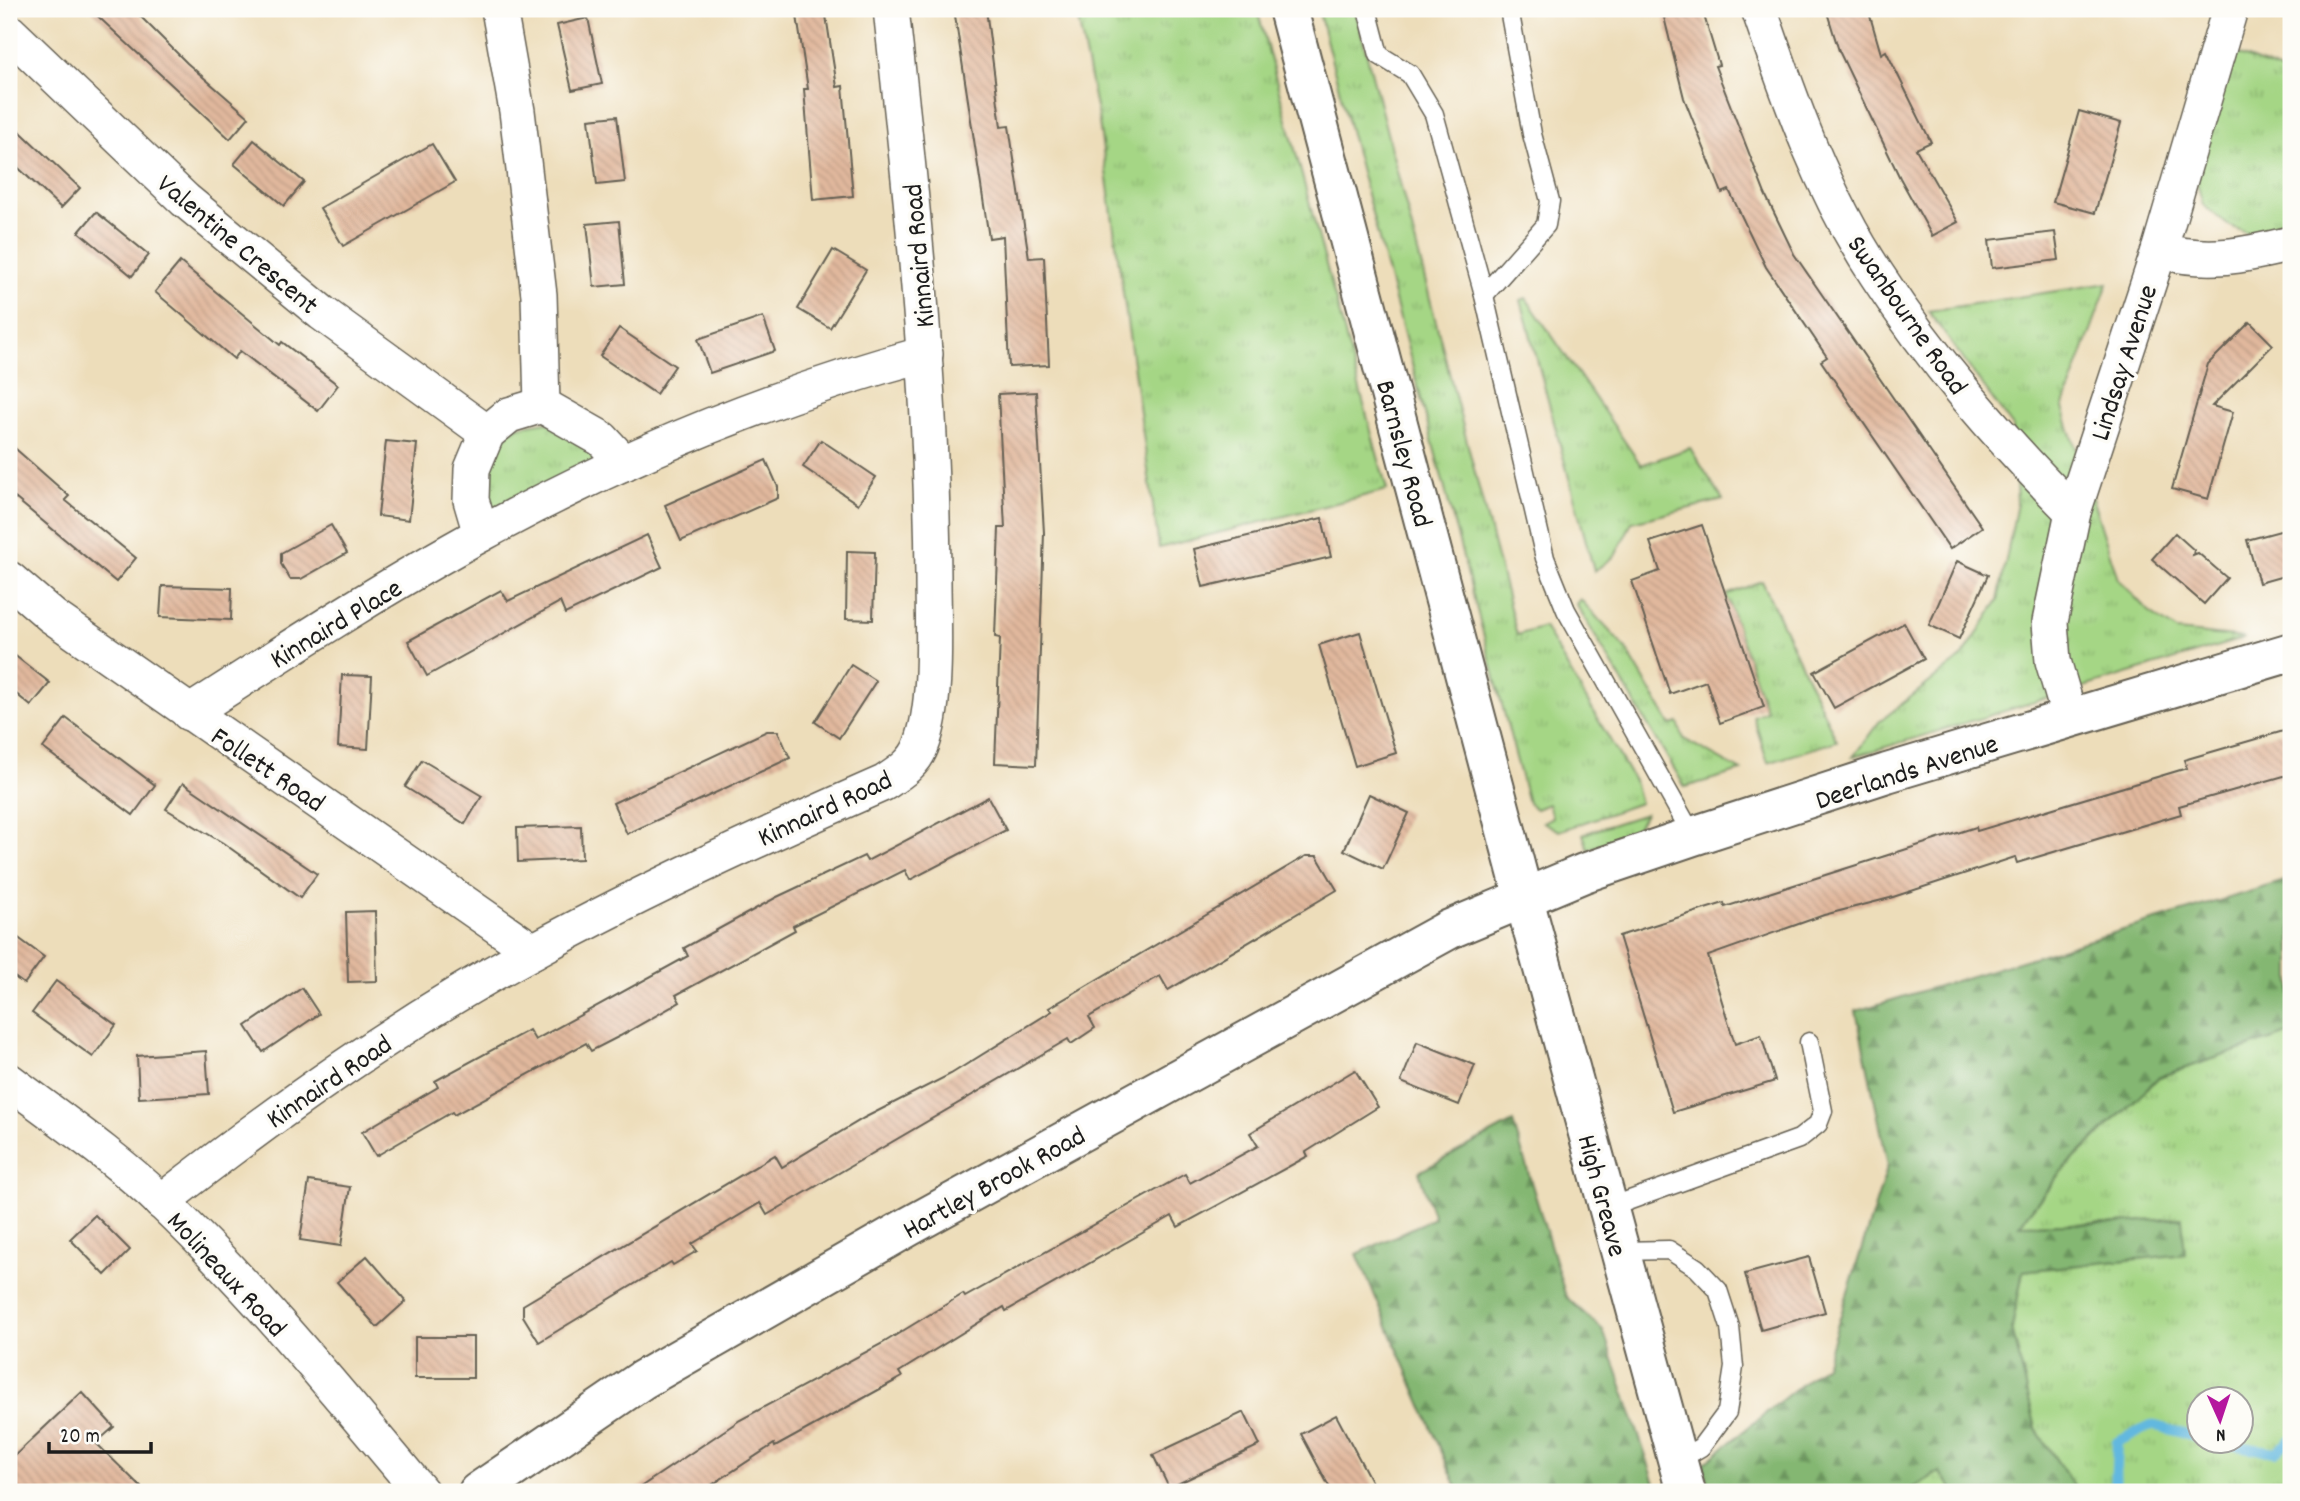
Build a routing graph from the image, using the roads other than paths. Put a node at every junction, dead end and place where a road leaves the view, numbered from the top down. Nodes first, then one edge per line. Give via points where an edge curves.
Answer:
1 (499, 9) edge
2 (891, 9) edge
3 (1288, 9) edge
4 (1367, 9) edge
5 (1509, 9) edge
6 (1759, 9) edge
7 (2230, 9) edge
8 (9, 32) edge
9 (2291, 244) edge
10 (2159, 251) junction
11 (1484, 295) junction
12 (925, 354) junction
13 (542, 405) junction
14 (487, 433) junction
15 (624, 463) junction
16 (2073, 512) junction
17 (481, 534) junction
18 (9, 579) edge
19 (2291, 652) edge
20 (189, 713) junction
21 (2070, 719) junction
22 (1693, 836) junction
23 (1524, 897) junction
24 (533, 951) junction
25 (1809, 1042) dead end
26 (9, 1081) edge
27 (161, 1202) junction
28 (1608, 1208) junction
29 (1619, 1251) junction
30 (1682, 1476) edge
31 (421, 1492) edge
32 (478, 1492) edge

1 - 13 street via 540,295
2 - 12 street, Kinnaird Road
3 - 23 street, Barnsley Road
4 - 11 lane via 1379,55 1410,74 1434,114
5 - 11 lane via 1550,214 1546,225
6 - 16 street, Swanbourne Road via 1808,144 1875,274 1984,418
7 - 10 street, Lindsay Avenue
8 - 14 street, Valentine Crescent via 185,200 322,313
9 - 10 street via 2213,259
10 - 16 street, Lindsay Avenue
11 - 22 lane via 1549,569 1566,610
12 - 15 street, Kinnaird Place via 764,404
12 - 24 street, Kinnaird Road via 933,636 927,725 920,749 907,768 884,783 710,860
13 - 14 street via 509,415
13 - 15 street via 602,439
14 - 17 street via 472,469 471,500
15 - 17 street, Kinnaird Place
16 - 21 street, Lindsay Avenue via 2050,622 2053,662
17 - 20 street, Kinnaird Place
18 - 20 street, Follett Road via 52,616
19 - 21 street, Deerlands Avenue
20 - 24 street, Follett Road
21 - 22 street, Deerlands Avenue
22 - 23 street, Deerlands Avenue
23 - 28 street, High Greave
23 - 32 street, Hartley Brook Road via 1450,929 896,1234 642,1380
24 - 27 street, Kinnaird Road via 247,1135
25 - 28 lane via 1823,1111 1818,1124 1799,1139
26 - 27 street, Molineaux Road
27 - 31 street, Molineaux Road via 243,1285
28 - 29 street, High Greave
29 - 30 street, High Greave
29 - 30 lane via 1669,1250 1697,1268 1717,1290 1730,1327 1734,1367 1727,1412

